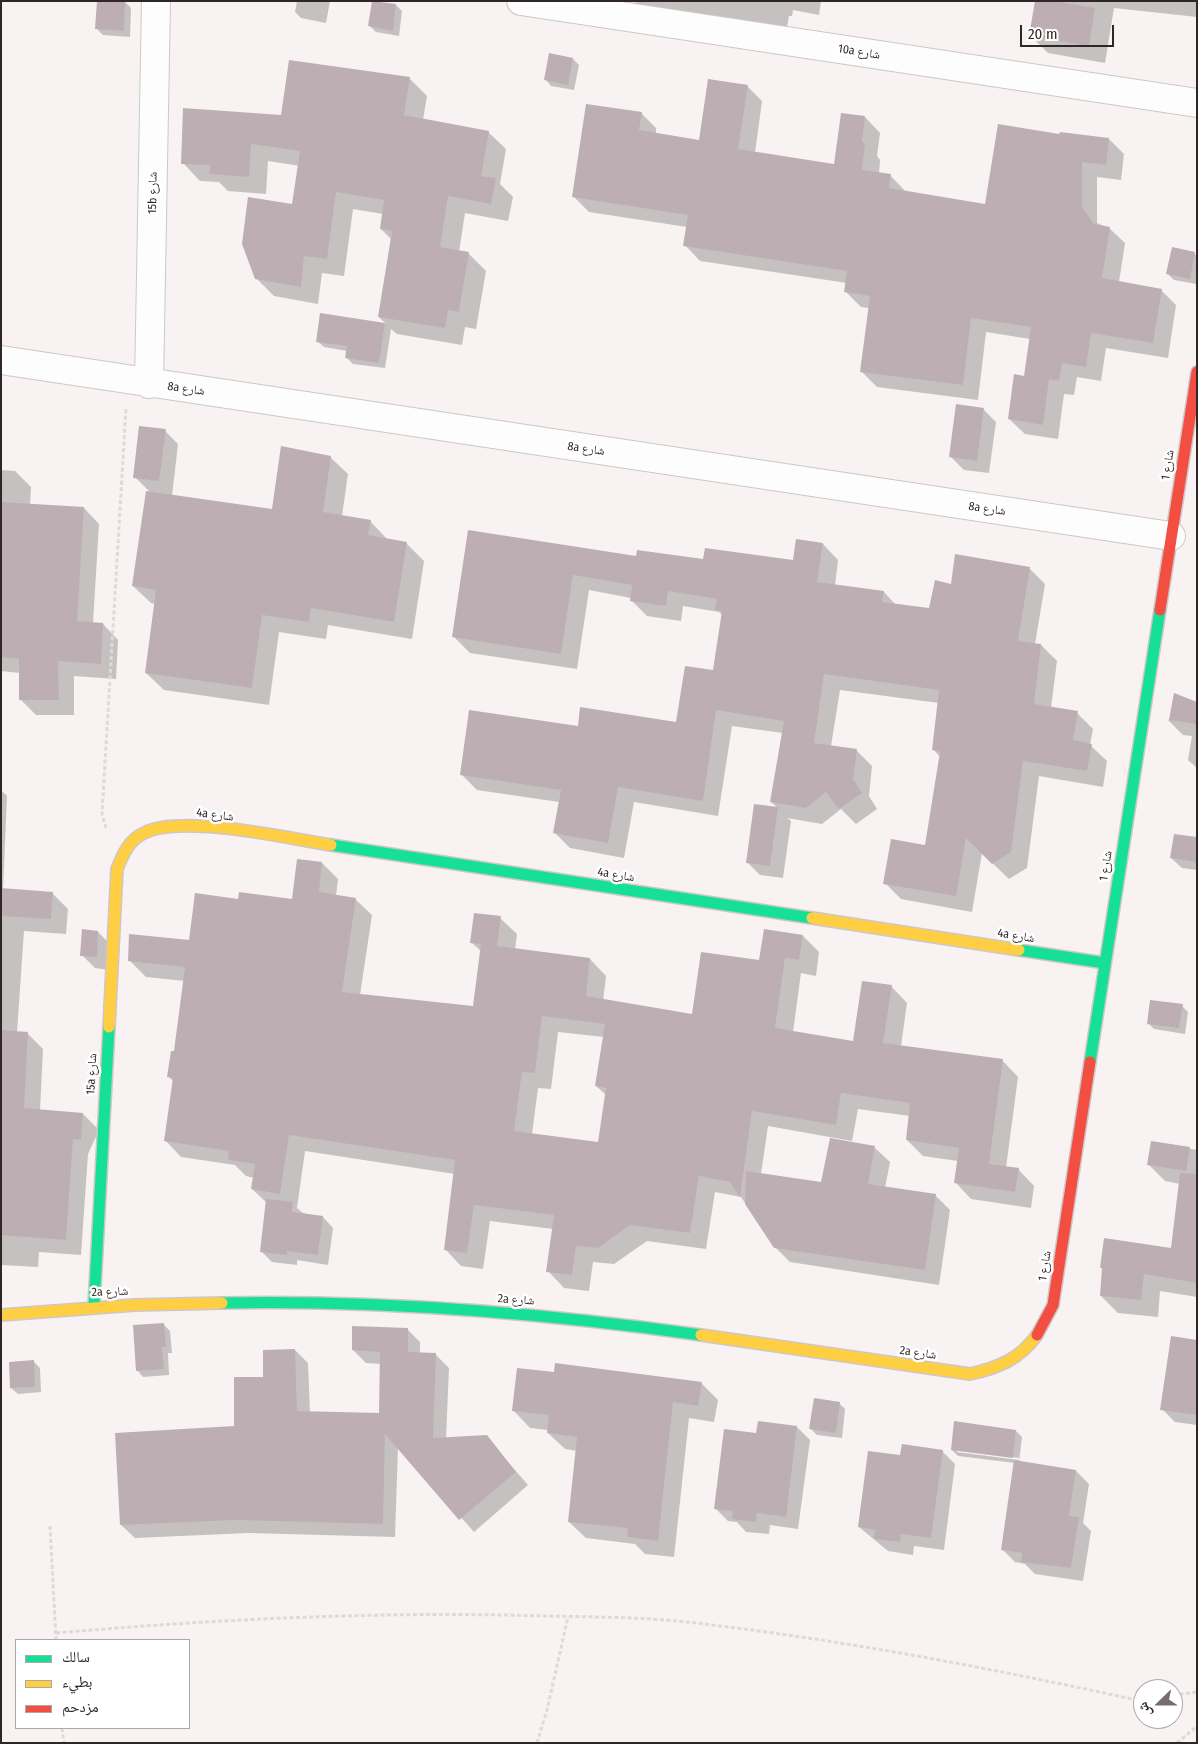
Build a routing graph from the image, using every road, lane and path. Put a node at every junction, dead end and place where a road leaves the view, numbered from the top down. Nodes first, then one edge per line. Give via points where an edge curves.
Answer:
1 (156, 1) edge
2 (521, 1) edge
3 (1197, 103) edge
4 (1, 360) edge
5 (1197, 372) edge
6 (138, 382) junction
7 (1172, 536) junction
8 (128, 846) junction
9 (1105, 963) junction
10 (94, 1306) junction
11 (1, 1315) edge
12 (1021, 1355) joint
13 (50, 1526) dead end
14 (568, 1616) junction
15 (56, 1633) junction
16 (56, 1639) edge
17 (1197, 1692) edge
18 (1183, 1694) edge
19 (1133, 1699) edge
20 (1197, 1726) edge
21 (62, 1729) edge
22 (64, 1743) edge
23 (537, 1743) edge
24 (1177, 1743) edge

1 - 6 street, 15b شارع
2 - 3 street, 10a شارع
4 - 6 street, 8a شارع
5 - 7 street, شارع 1
6 - 7 street, 8a شارع
6 - 8 path via 102,814 111,836
7 - 9 street, شارع 1
8 - 9 street, 4a شارع via 150,829 206,826
8 - 10 street, 15a شارع via 116,877
9 - 12 street, شارع 1 via 1052,1305 1041,1333
10 - 11 street, 2a شارع
10 - 12 street, 2a شارع via 242,1301 390,1304 538,1315 970,1374 994,1370
13 - 15 path
14 - 15 path via 395,1614 282,1617
14 - 19 path via 685,1622 864,1647
14 - 23 path
15 - 16 path
17 - 18 path
20 - 24 path
21 - 22 path

